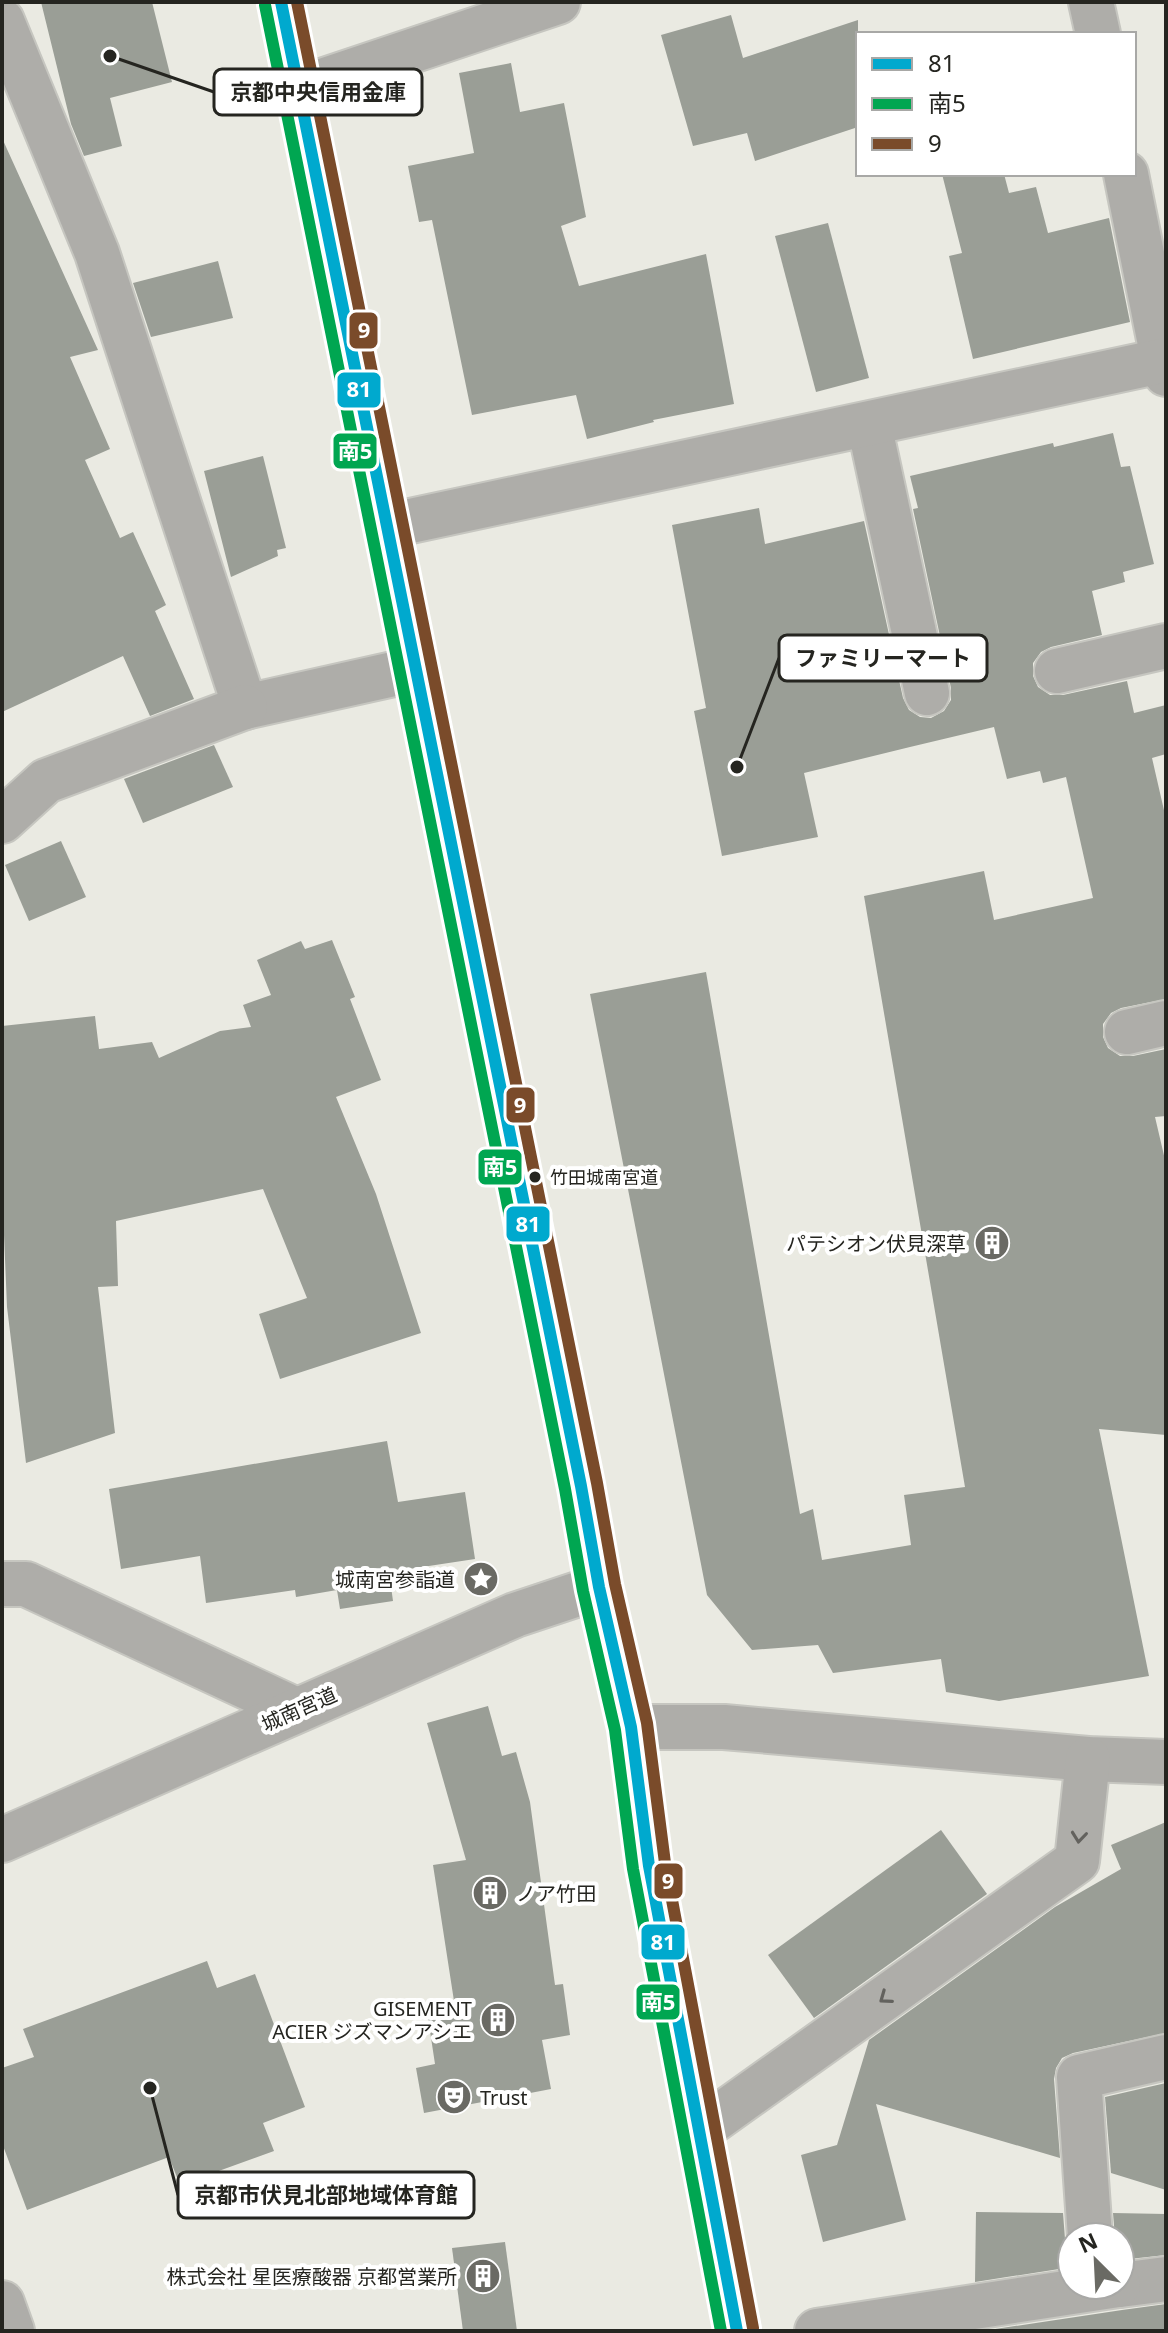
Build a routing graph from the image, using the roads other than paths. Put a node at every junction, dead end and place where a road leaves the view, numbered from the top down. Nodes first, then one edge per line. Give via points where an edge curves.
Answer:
1 (281, 2) edge
2 (558, 2) edge
3 (1091, 2) edge
4 (2, 21) edge
5 (1098, 32) edge
6 (298, 89) junction
7 (1126, 176) edge
8 (1165, 365) edge
9 (869, 424) junction
10 (387, 526) junction
11 (1166, 646) edge
12 (416, 669) junction
13 (1057, 671) dead end
14 (927, 693) dead end
15 (245, 707) junction
16 (2, 821) edge
17 (2, 1584) edge
18 (599, 1587) junction
19 (296, 1710) junction
20 (631, 1727) junction
21 (1088, 1759) junction
22 (1166, 1762) edge
23 (2, 1840) edge
24 (1166, 2057) edge
25 (700, 2130) junction
26 (1089, 2221) edge
27 (1166, 2279) edge
28 (1136, 2282) edge
29 (1056, 2294) edge
30 (2, 2303) edge
31 (12, 2331) edge
32 (737, 2331) edge
33 (817, 2331) edge

1 - 6 highway
2 - 6 street
3 - 5 street
4 - 15 street via 97,253
6 - 10 highway
7 - 8 street
8 - 9 street
9 - 10 street
9 - 14 street
10 - 12 highway
11 - 13 street
12 - 15 street
12 - 18 highway
15 - 16 street via 46,781
17 - 19 street via 26,1584
18 - 19 street, 城南宮道 via 515,1615
18 - 20 highway
19 - 23 street, 城南宮道
20 - 21 street via 724,1727
20 - 25 highway via 649,1866
21 - 22 street
21 -> 25 street via 1077,1861
24 - 26 street via 1079,2077
25 - 32 highway
27 - 28 street
29 - 33 street
30 - 31 street

